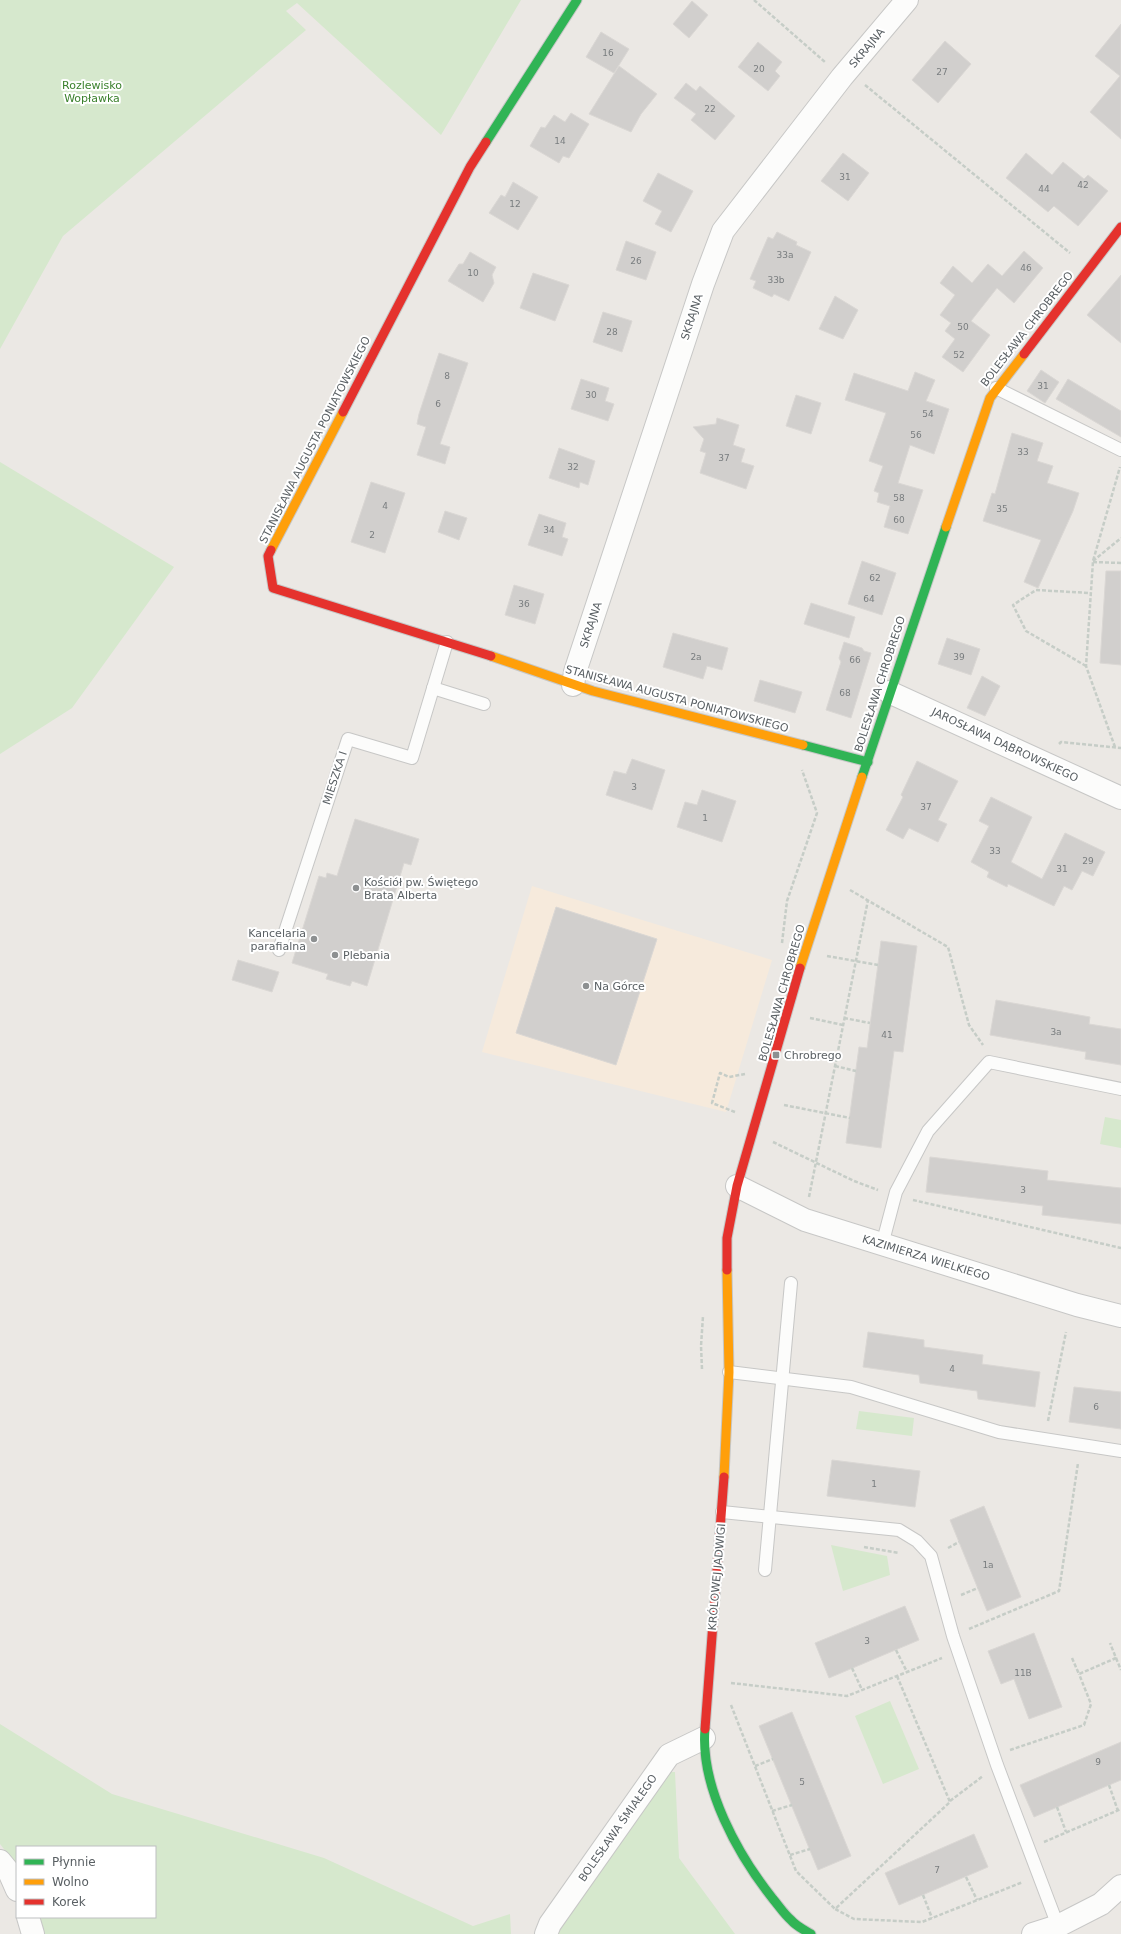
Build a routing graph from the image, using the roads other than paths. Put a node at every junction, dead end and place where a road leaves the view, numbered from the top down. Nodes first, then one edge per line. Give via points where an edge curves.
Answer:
1 (577, 0) edge
2 (907, 0) edge
3 (1121, 227) edge
4 (996, 388) junction
5 (1121, 450) edge
6 (447, 642) junction
7 (573, 685) junction
8 (433, 688) junction
9 (889, 692) junction
10 (484, 704) dead end
11 (868, 762) junction
12 (1121, 798) edge
13 (280, 950) dead end
14 (1121, 1089) edge
15 (737, 1186) junction
16 (882, 1245) junction
17 (791, 1283) dead end
18 (1121, 1316) edge
19 (729, 1372) junction
20 (783, 1379) junction
21 (1121, 1451) edge
22 (722, 1512) junction
23 (769, 1517) junction
24 (765, 1570) dead end
25 (704, 1738) junction
26 (0, 1861) edge
27 (1121, 1886) edge
28 (16, 1888) edge
29 (1058, 1926) junction
30 (546, 1934) edge
31 (811, 1934) edge
32 (1033, 1934) edge

1 - 6 street, STANISŁAWA AUGUSTA PONIATOWSKIEGO via 470,167 268,556 273,588
2 - 7 street, SKRAJNA via 723,231 703,284 575,672
3 - 4 street, BOLESŁAWA CHROBREGO
4 - 5 lane
4 - 9 street, BOLESŁAWA CHROBREGO via 990,398
6 - 7 street, STANISŁAWA AUGUSTA PONIATOWSKIEGO
6 - 8 lane, MIESZKA I
7 - 11 street, STANISŁAWA AUGUSTA PONIATOWSKIEGO
8 - 10 lane
8 - 13 lane, MIESZKA I via 412,758 348,739
9 - 11 street, BOLESŁAWA CHROBREGO
9 - 12 street, JAROSŁAWA DĄBROWSKIEGO
11 - 15 street, BOLESŁAWA CHROBREGO via 806,949
14 - 16 lane via 989,1062 928,1131 895,1196
15 - 16 street, KAZIMIERZA WIELKIEGO via 805,1220
15 - 19 street, KRÓLOWEJ JADWIGI via 727,1238
16 - 18 street, KAZIMIERZA WIELKIEGO
17 - 20 lane
19 - 20 lane
19 - 22 street, KRÓLOWEJ JADWIGI
20 - 21 lane via 851,1387 999,1432
20 - 23 lane
22 - 23 lane
22 - 25 street, KRÓLOWEJ JADWIGI
23 - 24 lane
23 - 29 lane via 899,1530 917,1541 931,1556 953,1636
25 - 30 street, BOLESŁAWA ŚMIAŁEGO via 669,1755
25 - 31 street, KRÓLOWEJ JADWIGI via 711,1785 740,1853 791,1921
26 - 28 street via 9,1872
27 - 29 street via 1102,1904
29 - 32 street

